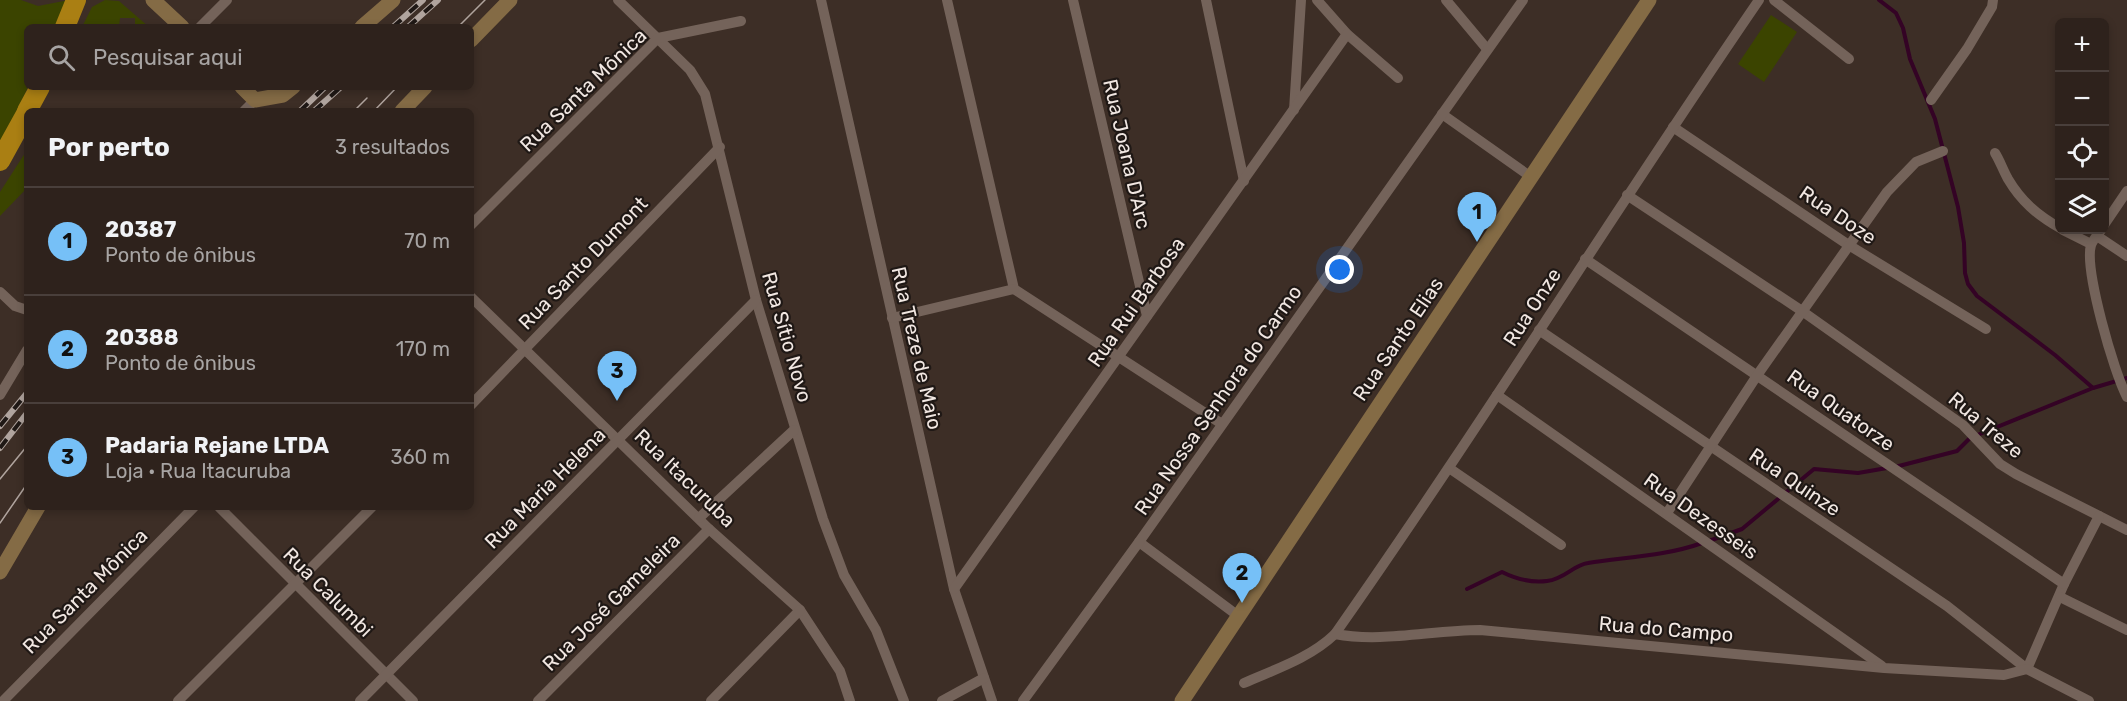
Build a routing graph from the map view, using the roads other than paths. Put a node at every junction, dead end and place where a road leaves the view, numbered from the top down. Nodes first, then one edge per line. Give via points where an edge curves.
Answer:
1 (76, 0) edge
2 (153, 0) edge
3 (227, 0) edge
4 (393, 0) edge
5 (510, 0) edge
6 (618, 0) edge
7 (820, 0) edge
8 (946, 0) edge
9 (1072, 0) edge
10 (1206, 0) edge
11 (1301, 0) edge
12 (1317, 0) edge
13 (1446, 0) edge
14 (1523, 0) edge
15 (1649, 0) edge
16 (1759, 0) edge
17 (1774, 0) edge
18 (1993, 0) edge
19 (741, 21) dead end
20 (66, 24) edge
21 (179, 24) edge
22 (203, 24) edge
23 (365, 24) edge
24 (1347, 34) junction
25 (474, 37) edge
26 (658, 38) junction
27 (1487, 49) junction
28 (1849, 58) dead end
29 (1398, 78) dead end
30 (38, 90) edge
31 (243, 90) edge
32 (289, 90) edge
33 (422, 90) edge
34 (1931, 100) dead end
35 (250, 106) edge
36 (29, 108) edge
37 (405, 108) edge
38 (1294, 112) junction
39 (1442, 114) junction
40 (24, 117) edge
41 (1673, 127) junction
42 (720, 147) junction
43 (1943, 150) dead end
44 (1995, 153) dead end
45 (0, 161) edge
46 (1531, 177) junction
47 (1244, 181) junction
48 (2127, 191) edge
49 (1626, 195) junction
50 (2109, 218) edge
51 (474, 222) edge
52 (2055, 226) edge
53 (2096, 237) edge
54 (1847, 244) junction
55 (2127, 256) edge
56 (1585, 259) junction
57 (1014, 289) junction
58 (0, 292) edge
59 (474, 300) edge
60 (756, 300) junction
61 (24, 309) edge
62 (1802, 311) junction
63 (1147, 316) junction
64 (892, 318) junction
65 (1539, 330) junction
66 (1986, 330) dead end
67 (525, 349) junction
68 (24, 355) edge
69 (1120, 357) junction
70 (2121, 372) edge
71 (1758, 374) junction
72 (2124, 392) edge
73 (0, 395) edge
74 (1497, 395) junction
75 (474, 402) edge
76 (1222, 424) junction
77 (794, 430) junction
78 (619, 439) junction
79 (1712, 447) junction
80 (1449, 468) junction
81 (36, 510) edge
82 (191, 510) edge
83 (222, 510) edge
84 (369, 510) edge
85 (1668, 513) junction
86 (2099, 516) junction
87 (699, 518) junction
88 (709, 529) junction
89 (2127, 530) edge
90 (1139, 542) junction
91 (1561, 545) dead end
92 (0, 572) edge
93 (2064, 584) junction
94 (297, 585) junction
95 (954, 589) junction
96 (2060, 597) junction
97 (800, 610) junction
98 (1237, 615) junction
99 (2127, 630) edge
100 (1335, 634) junction
101 (1884, 668) junction
102 (2027, 669) junction
103 (386, 675) junction
104 (984, 678) junction
105 (1244, 683) dead end
106 (3, 701) edge
107 (178, 701) edge
108 (360, 701) edge
109 (413, 701) edge
110 (538, 701) edge
111 (711, 701) edge
112 (850, 701) edge
113 (904, 701) edge
114 (942, 701) edge
115 (992, 701) edge
116 (1023, 701) edge
117 (1182, 701) edge
118 (2089, 701) edge

1 - 20 highway
2 - 21 main road
3 - 22 street
4 - 23 main road
5 - 25 main road
6 - 26 street, Rua Sítio Novo
7 - 64 street, Rua Treze de Maio
8 - 57 street
9 - 63 street, Rua Joana D'Arc
10 - 47 street
11 - 38 street
12 - 24 street
13 - 27 street
14 - 27 street, Rua Nossa Senhora do Carmo
15 - 46 main road, Rua Santo Elias
16 - 41 street, Rua Onze
17 - 28 street
18 - 34 street via 1966,50
19 - 26 street, Rua Santa Mônica
24 - 29 street
24 - 38 street, Rua Rui Barbosa
26 - 42 street, Rua Sítio Novo via 701,85
26 - 51 street, Rua Santa Mônica
27 - 39 street, Rua Nossa Senhora do Carmo
30 - 36 highway
31 - 35 main road
32 - 35 main road
33 - 37 main road
38 - 47 street, Rua Rui Barbosa
39 - 46 street
39 - 76 street, Rua Nossa Senhora do Carmo
40 - 45 highway
41 - 49 street, Rua Onze
41 - 54 street, Rua Doze
42 - 60 street, Rua Sítio Novo
42 - 67 street, Rua Santo Dumont
43 - 54 street via 1905,171
44 - 52 street via 2028,206
46 - 98 main road, Rua Santo Elias
47 - 63 street, Rua Rui Barbosa
48 - 50 street
49 - 56 street, Rua Onze
49 - 62 street, Rua Treze
53 - 55 street
53 - 70 street via 2092,278
54 - 62 street
54 - 66 street, Rua Doze
56 - 65 street, Rua Onze
56 - 71 street, Rua Quatorze
57 - 64 street
57 - 69 street
58 - 61 street
59 - 67 street, Rua Itacuruba
60 - 77 street, Rua Sítio Novo
60 - 78 street, Rua Maria Helena
62 - 71 street
62 - 86 street, Rua Treze via 1963,425 2000,464
63 - 69 street, Rua Rui Barbosa
64 - 95 street, Rua Treze de Maio
65 - 74 street, Rua Onze
65 - 79 street, Rua Quinze
67 - 75 street, Rua Santo Dumont
67 - 78 street, Rua Itacuruba
68 - 73 street
69 - 76 street
69 - 95 street, Rua Rui Barbosa
70 - 72 street
71 - 79 street
71 - 93 street, Rua Quatorze
74 - 80 street, Rua Onze
74 - 85 street, Rua Dezesseis
76 - 90 street, Rua Nossa Senhora do Carmo
77 - 87 street, Rua José Gameleira
77 - 113 street, Rua Sítio Novo via 833,549 876,630
78 - 87 street, Rua Itacuruba
78 - 103 street, Rua Maria Helena
79 - 85 street
79 - 102 street, Rua Quinze via 1947,606
80 - 91 street
80 - 100 street, Rua Onze
81 - 92 main road
82 - 106 street, Rua Santa Mônica
83 - 94 street, Rua Calumbi
84 - 94 street
85 - 101 street, Rua Dezesseis
86 - 89 street, Rua Treze
86 - 93 street
87 - 88 street, Rua Itacuruba
88 - 97 street, Rua Itacuruba
88 - 110 street, Rua José Gameleira
90 - 98 street
90 - 116 street, Rua Nossa Senhora do Carmo
93 - 96 street
94 - 103 street, Rua Calumbi
94 - 107 street
95 - 104 street, Rua Treze de Maio
96 - 99 street
96 - 102 street
97 - 111 street
97 - 112 street, Rua Itacuruba via 840,670
98 - 117 main road, Rua Santo Elias
100 - 101 street, Rua do Campo via 1364,638 1480,630
100 - 105 street via 1322,646
101 - 102 street, Rua do Campo via 2004,675
102 - 118 street
103 - 108 street, Rua Maria Helena
103 - 109 street, Rua Calumbi
104 - 114 street
104 - 115 street, Rua Treze de Maio

